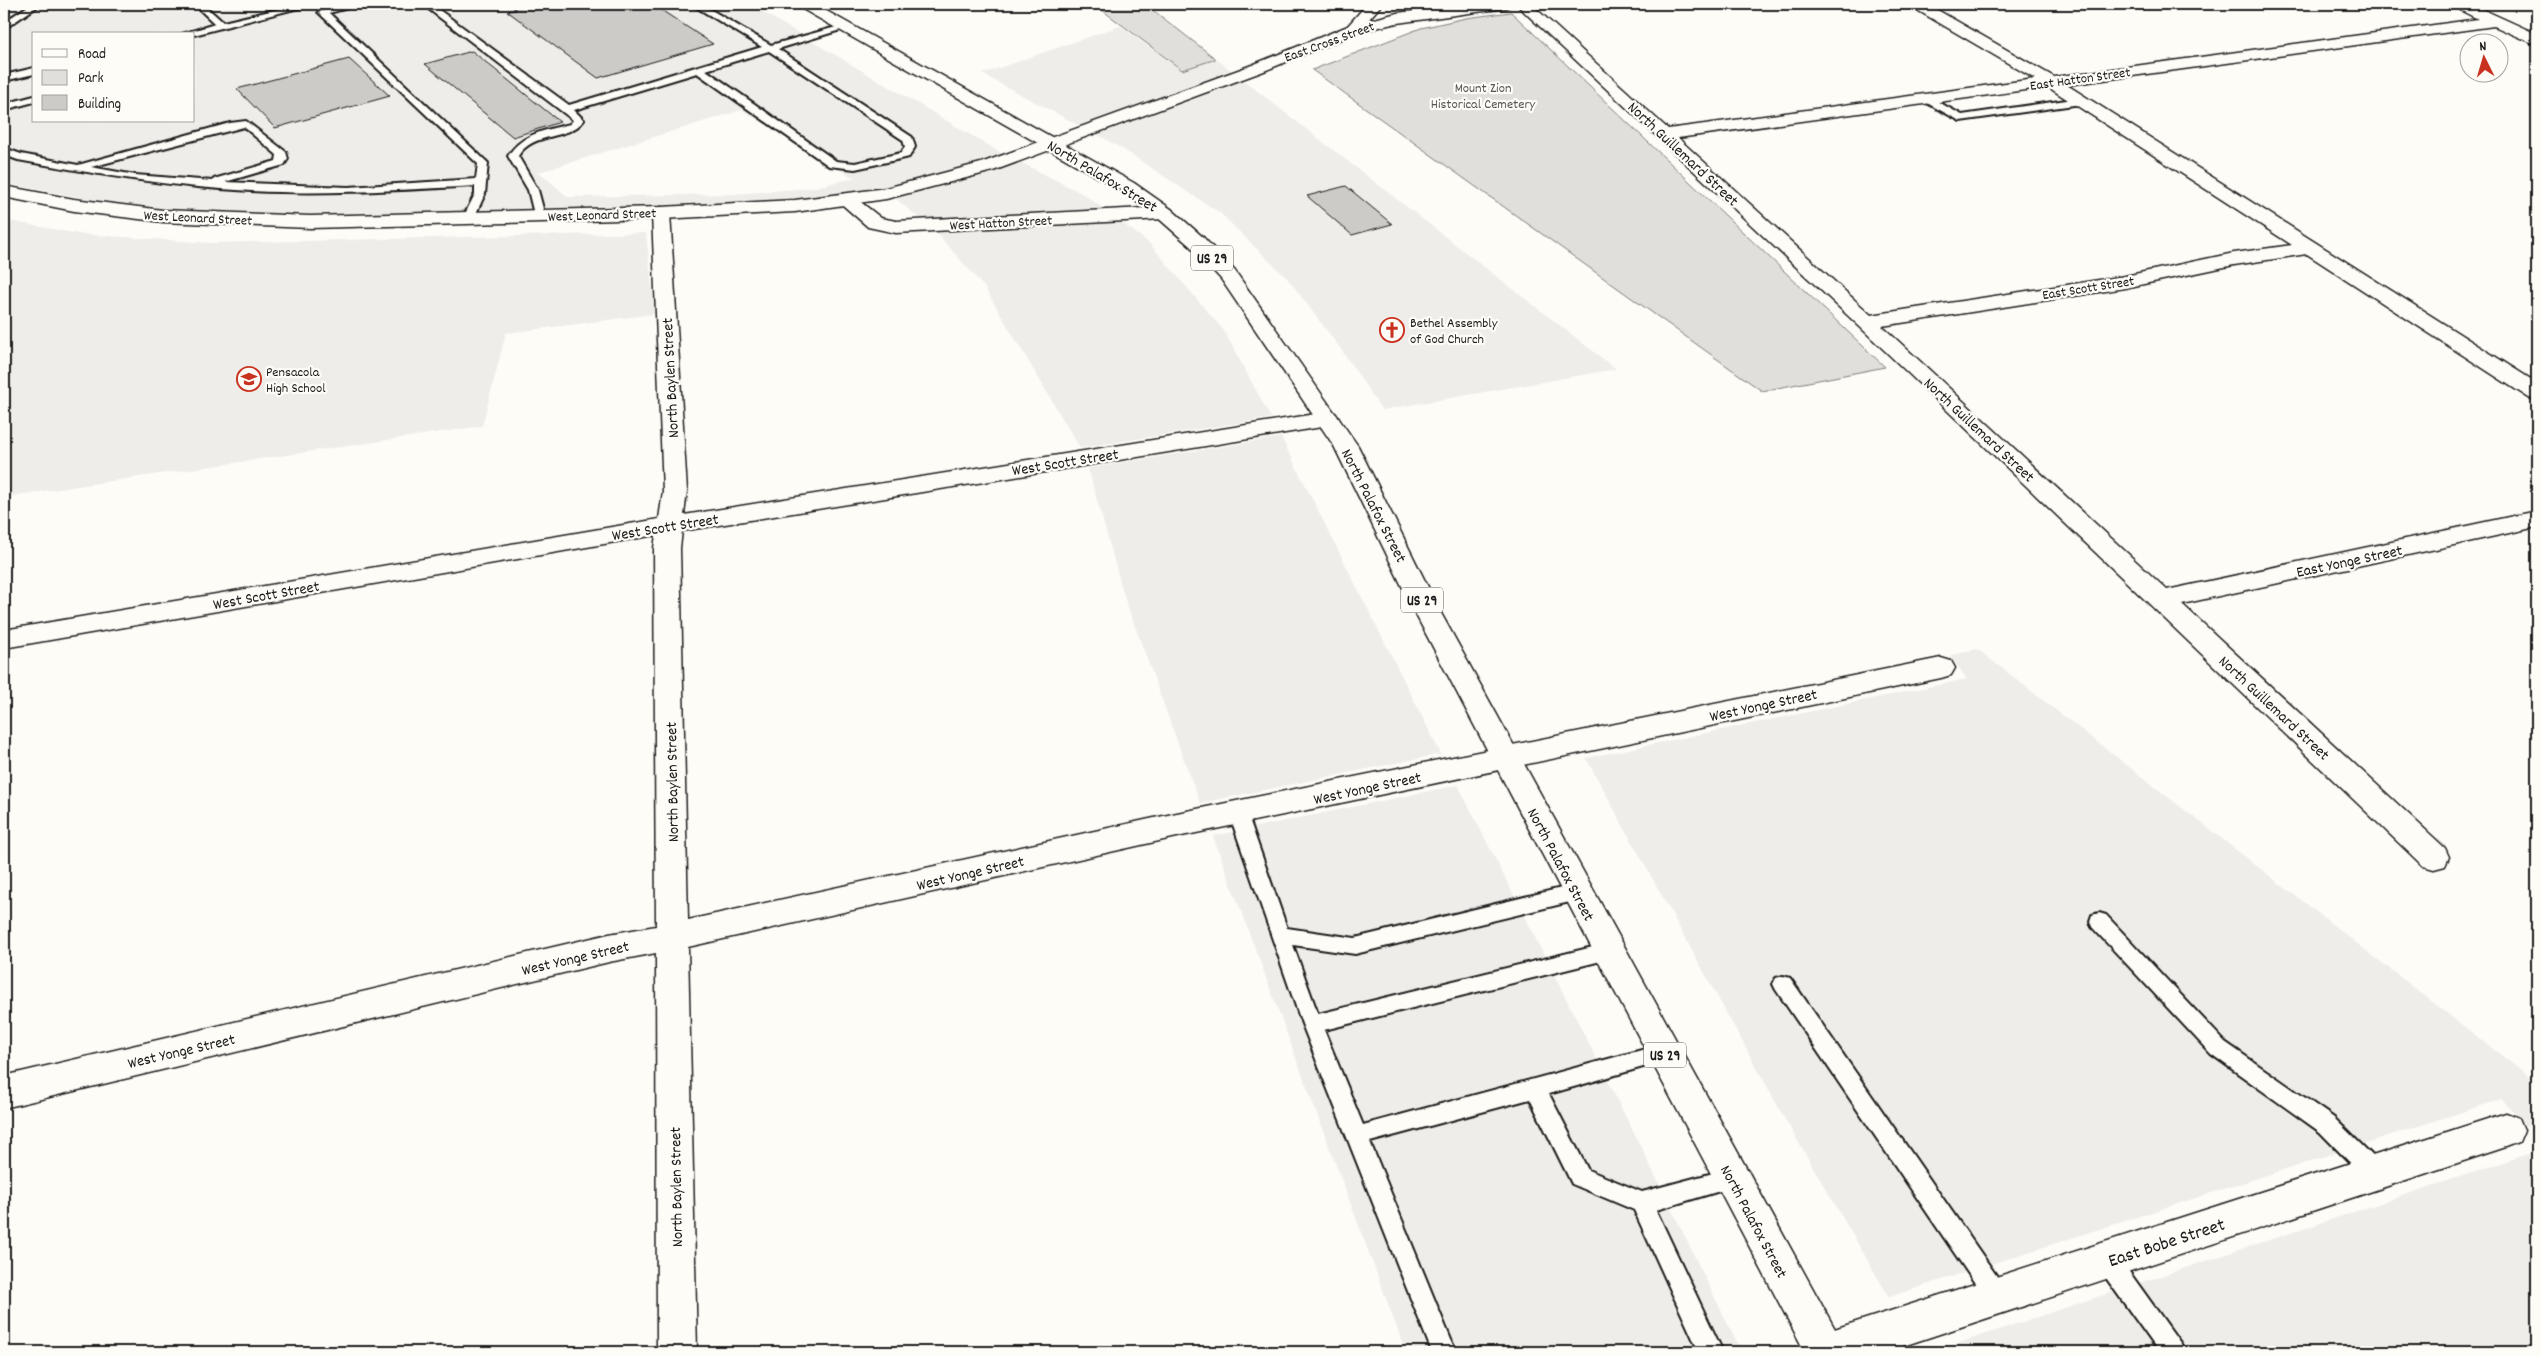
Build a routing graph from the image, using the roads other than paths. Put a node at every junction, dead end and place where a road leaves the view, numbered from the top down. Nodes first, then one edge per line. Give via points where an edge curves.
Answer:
1 (37, 4) edge
2 (198, 4) edge
3 (310, 4) edge
4 (359, 4) edge
5 (426, 4) edge
6 (695, 4) edge
7 (836, 4) edge
8 (1375, 4) edge
9 (1506, 4) edge
10 (1523, 4) edge
11 (1917, 4) edge
12 (2459, 4) edge
13 (809, 7) edge
14 (322, 12) junction
15 (2496, 21) junction
16 (221, 25) junction
17 (4, 26) edge
18 (844, 26) junction
19 (1353, 29) junction
20 (194, 32) edge
21 (2537, 40) edge
22 (770, 48) junction
23 (698, 69) junction
24 (32, 71) edge
25 (4, 78) edge
26 (2051, 82) junction
27 (1186, 94) joint
28 (32, 100) edge
29 (1928, 100) junction
30 (2081, 101) junction
31 (4, 107) edge
32 (567, 109) junction
33 (1664, 135) junction
34 (1051, 144) junction
35 (4, 151) edge
36 (78, 168) junction
37 (481, 182) junction
38 (208, 184) junction
39 (4, 192) edge
40 (846, 200) junction
41 (661, 213) junction
42 (1164, 213) junction
43 (539, 216) junction
44 (469, 218) junction
45 (2308, 248) junction
46 (1866, 322) junction
47 (2537, 393) edge
48 (1328, 419) junction
49 (2537, 519) edge
50 (670, 525) junction
51 (2161, 600) junction
52 (4, 639) edge
53 (1941, 668) dead end
54 (1505, 757) junction
55 (1238, 813) junction
56 (2434, 857) dead end
57 (1578, 892) junction
58 (2099, 921) dead end
59 (1280, 934) junction
60 (673, 936) junction
61 (1609, 951) junction
62 (1784, 984) dead end
63 (1312, 1024) junction
64 (1664, 1053) junction
65 (1535, 1088) junction
66 (4, 1092) edge
67 (2506, 1130) dead end
68 (1358, 1136) junction
69 (2375, 1173) junction
70 (1732, 1178) junction
71 (1642, 1203) junction
72 (2108, 1260) junction
73 (1997, 1296) junction
74 (677, 1352) edge
75 (1444, 1352) edge
76 (1711, 1352) edge
77 (1825, 1352) edge
78 (2173, 1352) edge

1 - 17 lane
2 - 16 lane
3 - 14 lane
3 - 16 lane
4 - 14 lane
5 - 32 lane
6 - 22 lane
7 - 13 lane
8 - 19 street
9 - 19 street, East Cross Street via 1397,18
10 - 33 street, North Guillemard Street
11 - 26 street
12 - 15 street
13 - 18 street, North Palafox Street / US 29
14 - 37 lane via 483,163
15 - 21 street
15 - 26 street, East Hatton Street
16 - 20 lane
18 - 22 lane
18 - 34 street, North Palafox Street / US 29
19 - 27 street, East Cross Street
22 - 23 lane
22 - 23 lane via 908,139 910,147 905,155 855,166 833,164
23 - 32 lane
24 - 25 lane
26 - 29 street, East Hatton Street
26 - 30 street
27 - 34 street, West Leonard Street
28 - 31 lane
29 - 30 lane via 1960,118
29 - 33 street, East Hatton Street
30 - 45 street
32 - 43 lane via 579,120 574,126 526,141 516,147 513,156 533,190
33 - 46 street, North Guillemard Street
34 - 40 street, West Leonard Street via 945,180
34 - 42 street, North Palafox Street / US 29 via 1128,187
35 - 36 lane via 18,157
36 - 38 lane via 135,178
36 - 38 lane via 246,124 282,154 280,163
37 - 38 lane via 348,190
37 - 44 lane via 480,194
39 - 44 street, West Leonard Street via 119,211 209,219 310,222
40 - 41 street, West Leonard Street via 772,208
40 - 42 street, West Hatton Street via 875,223 896,227
41 - 43 street, West Leonard Street
41 - 50 street, North Baylen Street via 674,491
42 - 48 street, North Palafox Street / US 29 via 1228,275
43 - 44 street, West Leonard Street
45 - 46 street, East Scott Street via 2234,259 2125,282
45 - 47 street
46 - 51 street, North Guillemard Street
48 - 50 street, West Scott Street
48 - 54 street, North Palafox Street / US 29 via 1346,446 1429,615
49 - 51 street, East Yonge Street
50 - 52 street, West Scott Street
50 - 60 street, North Baylen Street via 667,548
51 - 56 street, North Guillemard Street
53 - 54 street, West Yonge Street
54 - 55 street, West Yonge Street
54 - 57 street, North Palafox Street / US 29
55 - 59 lane
55 - 60 street, West Yonge Street
57 - 59 lane via 1355,946
57 - 61 street, North Palafox Street / US 29
58 - 69 lane via 2218,1048 2327,1125
59 - 63 lane
60 - 66 street, West Yonge Street via 609,948
60 - 74 street, North Baylen Street
61 - 63 lane
61 - 64 street, North Palafox Street / US 29
62 - 73 lane
63 - 68 lane
64 - 65 lane
64 - 70 street, North Palafox Street / US 29
65 - 68 lane
65 - 71 lane via 1580,1177
67 - 69 street, East Bobe Street
68 - 75 lane
69 - 72 street, East Bobe Street
70 - 71 lane
70 - 77 street, North Palafox Street / US 29
71 - 76 lane
72 - 73 street, East Bobe Street
72 - 78 lane
73 - 77 street, East Bobe Street

